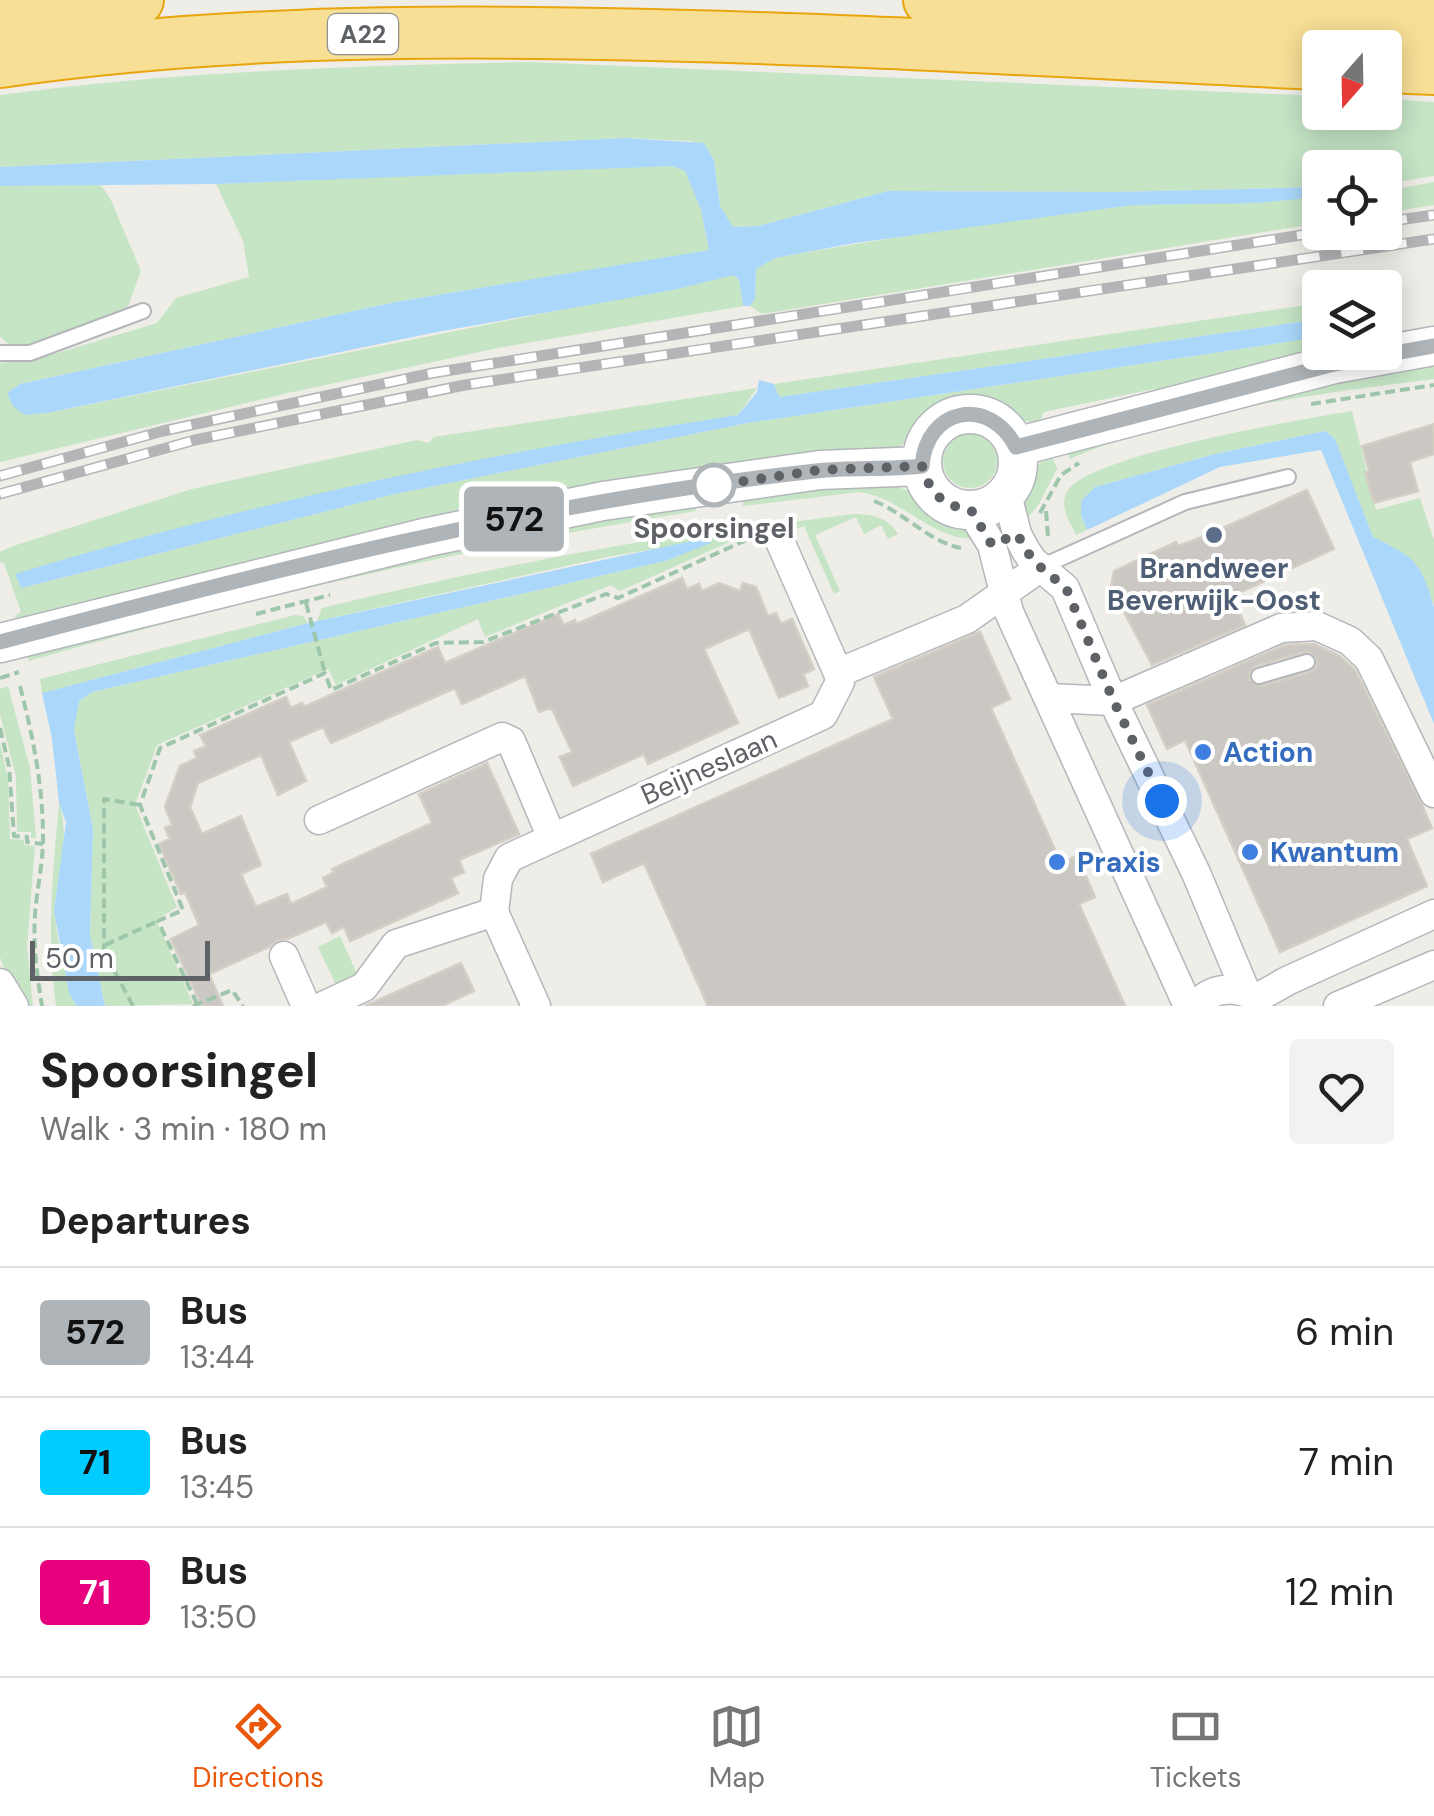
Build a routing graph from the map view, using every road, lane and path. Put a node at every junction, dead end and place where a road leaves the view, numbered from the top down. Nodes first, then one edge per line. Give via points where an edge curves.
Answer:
1 (138, 0) edge
2 (930, 0) edge
3 (0, 15) edge
4 (1434, 24) edge
5 (0, 62) edge
6 (1302, 63) edge
7 (1402, 68) edge
8 (1434, 69) edge
9 (143, 311) dead end
10 (1434, 346) edge
11 (0, 354) edge
12 (1434, 385) edge
13 (1305, 405) dead end
14 (1016, 447) junction
15 (1082, 461) dead end
16 (922, 466) junction
17 (1288, 477) dead end
18 (1007, 494) junction
19 (864, 500) dead end
20 (971, 510) junction
21 (769, 536) joint
22 (1005, 539) junction
23 (1041, 567) junction
24 (343, 592) dead end
25 (1002, 592) junction
26 (306, 602) junction
27 (248, 615) dead end
28 (0, 642) edge
29 (1307, 662) dead end
30 (31, 668) dead end
31 (325, 673) junction
32 (838, 673) junction
33 (1259, 676) dead end
34 (0, 678) edge
35 (20, 686) dead end
36 (1048, 698) junction
37 (1114, 702) junction
38 (0, 728) edge
39 (1434, 793) edge
40 (140, 805) junction
41 (319, 820) dead end
42 (552, 838) junction
43 (43, 844) junction
44 (494, 912) junction
45 (1434, 914) edge
46 (158, 922) junction
47 (104, 944) junction
48 (284, 956) dead end
49 (1434, 965) edge
50 (0, 983) edge
51 (1257, 998) edge
52 (195, 1005) edge
53 (14, 1006) edge
54 (42, 1006) edge
55 (133, 1006) edge
56 (244, 1006) edge
57 (306, 1006) edge
58 (323, 1006) edge
59 (536, 1006) edge
60 (1191, 1006) edge
61 (1338, 1006) edge

1 - 3 highway
2 - 4 highway
5 - 6 highway, A22 via 288,35 482,32 727,36
7 - 8 highway
9 - 11 lane via 30,353
10 - 14 main road via 1334,364
12 - 13 path
14 - 16 main road via 1009,433 984,416 953,417 929,436
14 - 18 main road via 1018,472
15 - 22 path via 1061,475 1045,508
16 - 20 main road via 938,498
16 - 28 main road via 820,470 602,502 428,537
17 - 23 lane via 1185,502
18 - 20 main road
18 - 22 street
19 - 22 path via 897,510 958,549
20 - 22 street
21 - 31 path via 618,598 606,594 483,642 436,643 332,690
21 - 32 street
22 - 23 street
22 - 25 street
23 - 25 street
23 - 37 street via 1066,588
24 - 26 path
25 - 32 street via 968,619
25 - 36 street
26 - 27 path
26 - 31 path
29 - 33 lane
30 - 34 path
31 - 40 path via 160,748
32 - 42 street, Beijneslaan via 823,715
35 - 43 path via 39,765
36 - 37 street
36 - 60 street
37 - 39 street via 1281,628 1317,626 1350,640 1369,659
37 - 51 street
38 - 43 path via 14,836
40 - 46 path via 183,910
40 - 47 path via 104,799
41 - 42 street via 502,737 510,741
42 - 44 street, Beijneslaan via 509,858
43 - 54 path via 35,933
44 - 58 street via 396,944 364,987
44 - 59 street
45 - 51 street
46 - 47 path
46 - 52 path
47 - 55 path
48 - 57 street
49 - 61 street
50 - 53 street
51 - 60 street via 1214,992
52 - 56 path via 232,990

